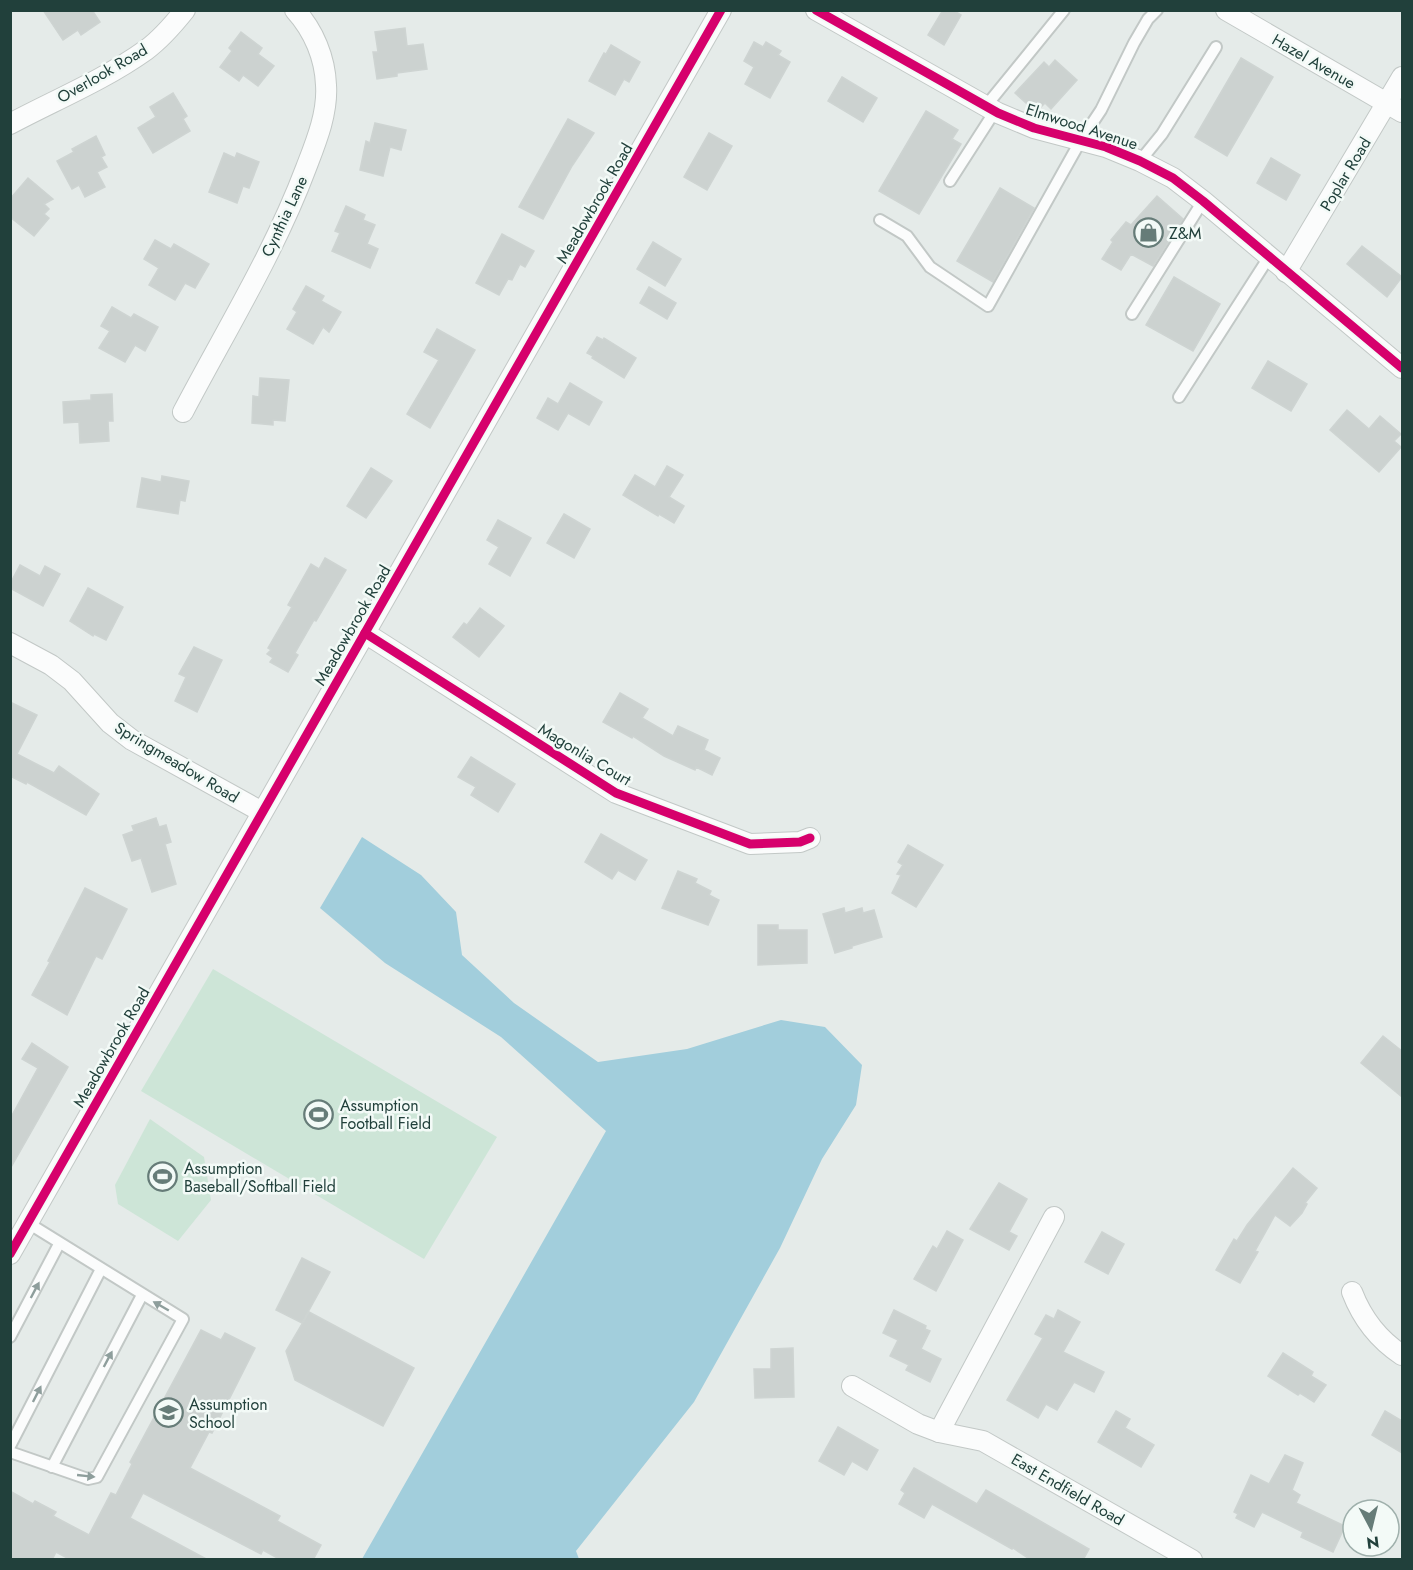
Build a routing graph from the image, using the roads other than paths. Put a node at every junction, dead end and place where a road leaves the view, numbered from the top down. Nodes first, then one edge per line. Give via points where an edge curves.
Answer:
1 (185, 10) edge
2 (295, 10) edge
3 (721, 10) edge
4 (816, 10) edge
5 (1064, 10) edge
6 (1156, 10) edge
7 (1226, 10) edge
8 (844, 17) edge
9 (1216, 46) dead end
10 (1402, 77) edge
11 (1395, 107) edge
12 (991, 108) junction
13 (10, 124) edge
14 (1081, 140) junction
15 (1140, 161) junction
16 (950, 181) dead end
17 (1203, 201) junction
18 (880, 220) dead end
19 (1269, 258) junction
20 (1286, 272) junction
21 (1132, 314) dead end
22 (1402, 368) edge
23 (1179, 397) dead end
24 (183, 412) dead end
25 (365, 633) junction
26 (10, 643) edge
27 (262, 812) junction
28 (810, 838) dead end
29 (1054, 1216) dead end
30 (28, 1223) junction
31 (59, 1244) junction
32 (10, 1254) edge
33 (101, 1269) junction
34 (1352, 1292) dead end
35 (142, 1295) junction
36 (10, 1336) edge
37 (1402, 1355) edge
38 (852, 1386) dead end
39 (939, 1432) junction
40 (10, 1446) edge
41 (10, 1452) edge
42 (52, 1467) junction
43 (1192, 1560) edge

1 - 13 street, Overlook Road via 147,49
2 - 24 street, Cynthia Lane via 314,37 323,61 325,111 277,237
3 - 25 street, Meadowbrook Road
4 - 8 street, Elmwood Avenue
5 - 12 lane
6 - 14 lane
7 - 11 street, Hazel Avenue
8 - 12 street, Elmwood Avenue
9 - 15 lane via 1162,134
10 - 11 street, Poplar Road
11 - 20 street, Poplar Road
12 - 14 street, Elmwood Avenue via 1034,128
12 - 16 lane
14 - 15 street, Elmwood Avenue
14 - 18 lane via 988,306 930,267 907,236
15 - 17 street, Elmwood Avenue via 1173,178
17 - 19 street, Elmwood Avenue
17 - 21 lane
19 - 20 street, Elmwood Avenue
19 - 23 lane
20 - 22 street, Elmwood Avenue
25 - 27 street, Meadowbrook Road
25 - 28 street, Magonlia Court via 616,793 750,844
26 - 27 street, Springmeadow Road via 72,681 110,723 132,740
27 - 30 street, Meadowbrook Road
29 - 39 street
30 - 31 lane
30 - 32 street, Meadowbrook Road
31 - 33 lane
36 -> 31 lane
33 - 35 lane
40 -> 33 lane
34 - 37 street via 1376,1333
42 -> 35 lane
42 -> 35 lane via 88,1479 97,1477 183,1319
38 - 39 street, East Endfield Road
39 - 43 street, East Endfield Road via 983,1441
41 - 42 lane

